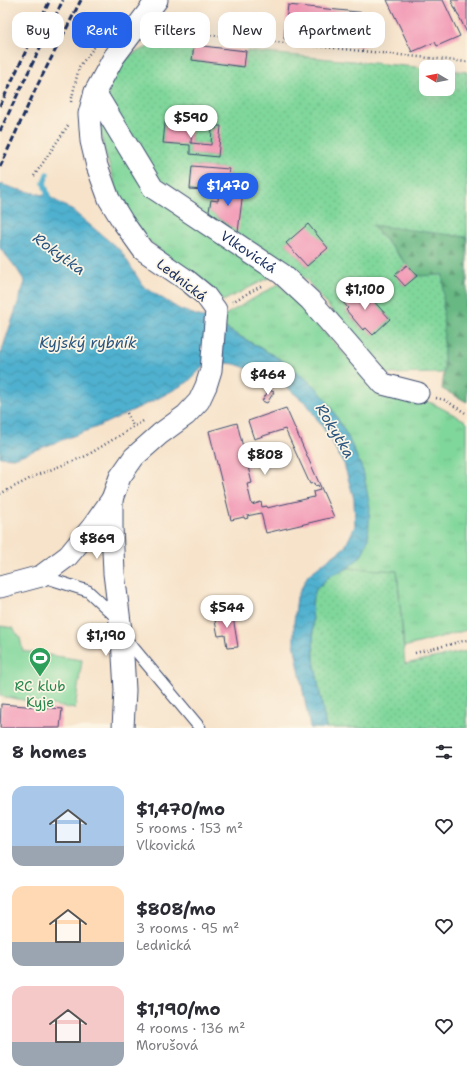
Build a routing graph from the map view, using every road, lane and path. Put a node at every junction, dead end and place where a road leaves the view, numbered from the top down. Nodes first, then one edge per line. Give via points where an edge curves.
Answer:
1 (154, 4) edge
2 (467, 62) edge
3 (96, 92) junction
4 (89, 114) junction
5 (34, 176) dead end
6 (282, 274) junction
7 (238, 298) dead end
8 (418, 393) joint
9 (127, 413) dead end
10 (467, 414) edge
11 (147, 418) dead end
12 (133, 426) junction
13 (0, 494) edge
14 (112, 499) junction
15 (41, 576) junction
16 (0, 587) edge
17 (120, 630) junction
18 (467, 640) edge
19 (415, 653) dead end
20 (123, 728) edge
21 (200, 728) edge

1 - 2 path via 200,34
1 - 3 street, Lednická via 114,57
3 - 4 street, Lednická
3 - 6 street, Vlkovická via 153,188
4 - 5 path via 71,121
4 - 14 street, Lednická via 97,166 109,199 123,222 143,250 188,281 205,295 216,310 211,370 199,401 134,457 120,477
6 - 7 path
6 - 8 street, Vlkovická via 310,300 383,384
8 - 10 path via 445,400
9 - 12 path
11 - 12 path
12 - 13 path via 86,456 37,475
14 - 15 street, Lednická via 68,556
14 - 17 street via 114,573
15 - 16 street
15 - 17 lane via 88,591
17 - 20 street via 125,690
17 - 21 lane
18 - 19 path

